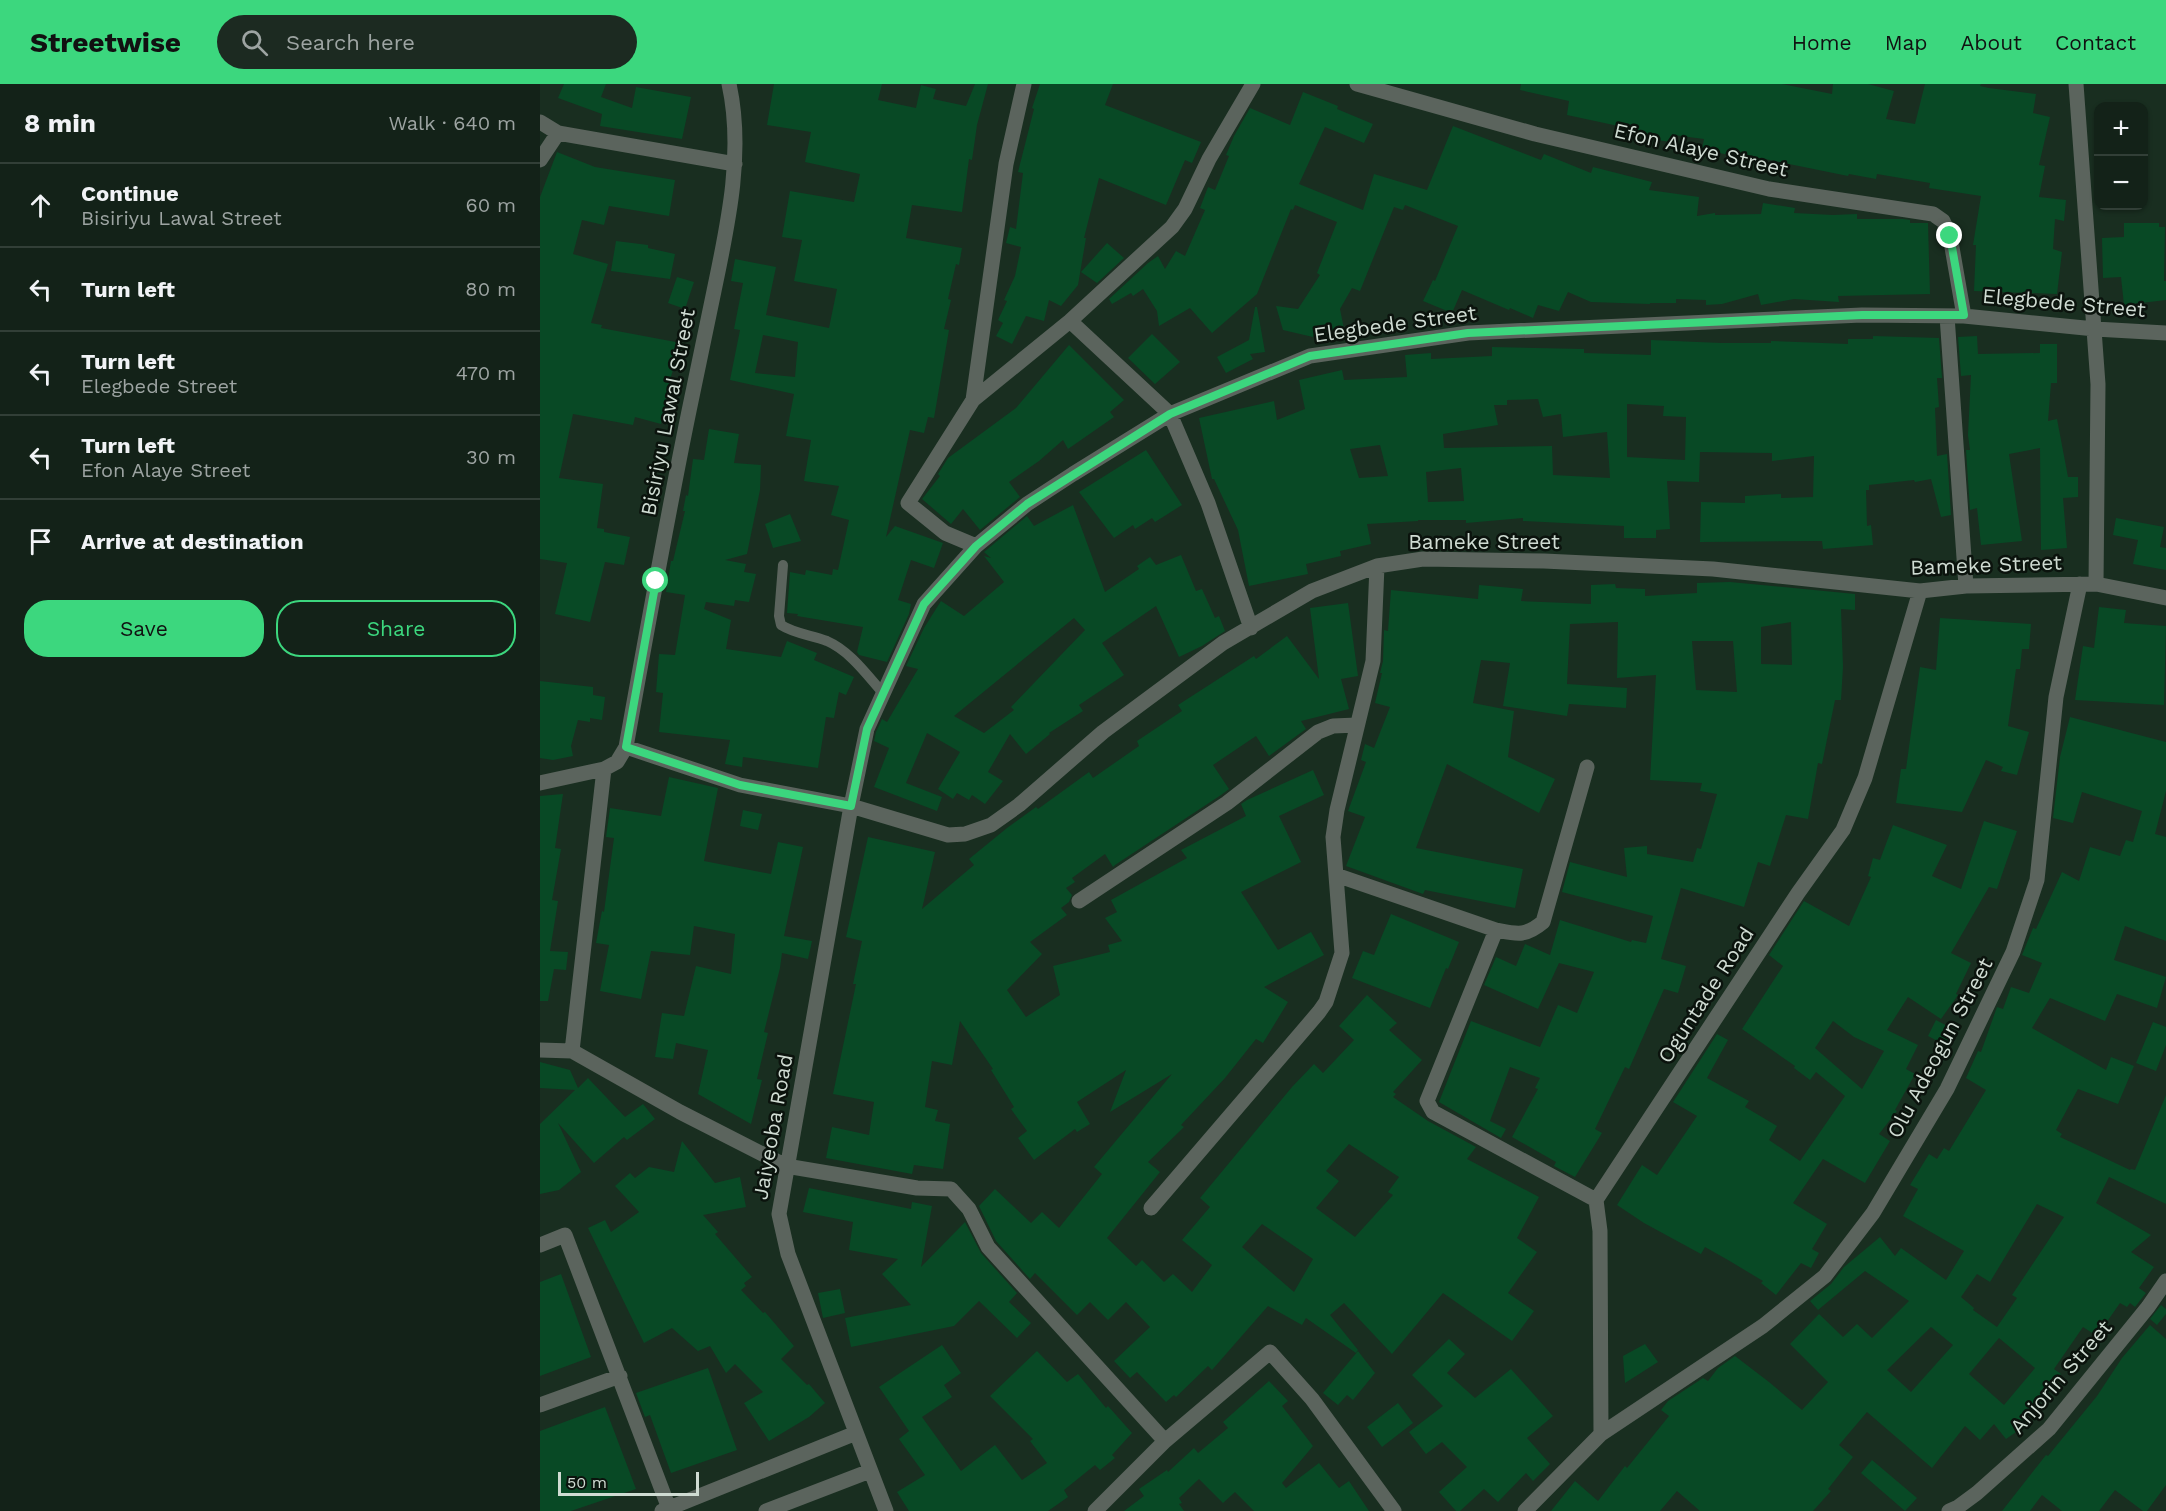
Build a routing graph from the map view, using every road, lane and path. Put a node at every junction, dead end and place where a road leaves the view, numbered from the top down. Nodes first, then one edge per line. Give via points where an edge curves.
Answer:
1 (729, 84) edge
2 (1024, 84) edge
3 (1253, 84) edge
4 (1357, 84) edge
5 (2076, 84) edge
6 (540, 122) edge
7 (558, 133) junction
8 (540, 160) edge
9 (735, 164) junction
10 (1964, 315) junction
11 (1947, 316) junction
12 (1070, 321) junction
13 (2095, 329) junction
14 (2166, 333) edge
15 (973, 400) junction
16 (1170, 414) junction
17 (976, 546) junction
18 (783, 565) dead end
19 (1377, 566) junction
20 (2080, 584) junction
21 (2096, 584) junction
22 (1966, 586) junction
23 (1920, 591) junction
24 (2166, 598) edge
25 (1251, 628) junction
26 (883, 693) junction
27 (1357, 725) junction
28 (626, 747) junction
29 (1587, 767) dead end
30 (604, 769) junction
31 (540, 783) edge
32 (851, 806) junction
33 (1336, 875) junction
34 (1079, 901) dead end
35 (1496, 930) junction
36 (540, 1050) edge
37 (572, 1051) junction
38 (786, 1166) junction
39 (1596, 1200) junction
40 (1151, 1208) dead end
41 (540, 1245) edge
42 (2166, 1281) edge
43 (620, 1376) junction
44 (540, 1405) edge
45 (856, 1433) junction
46 (1601, 1434) junction
47 (1165, 1441) junction
48 (870, 1471) junction
49 (667, 1510) edge
50 (766, 1511) edge
51 (886, 1511) edge
52 (1095, 1511) edge
53 (1394, 1511) edge
54 (1525, 1511) edge
55 (1949, 1511) edge

1 - 9 street, Bisiriyu Lawal Street
2 - 15 street via 1006,164
3 - 12 street via 1172,227
4 - 10 street, Efon Alaye Street via 1535,134 1769,189 1933,214 1943,221 1950,236
5 - 13 street
6 - 7 street
7 - 8 street
7 - 9 street
9 - 28 street, Bisiriyu Lawal Street via 721,256
10 - 11 street, Elegbede Street
10 - 13 street, Elegbede Street
11 - 16 street, Elegbede Street via 1862,315 1468,333 1310,356
11 - 22 street
12 - 15 street
12 - 16 street
13 - 14 street, Elegbede Street
13 - 21 street
15 - 17 street via 908,503 945,533
16 - 17 street, Elegbede Street via 1027,504
16 - 25 street via 1208,503
17 - 26 street, Elegbede Street via 924,604
18 - 26 lane via 781,625 829,642 862,669
19 - 23 street, Bameke Street via 1423,559 1556,561 1713,569
19 - 25 street, Bameke Street via 1312,591
19 - 27 street via 1373,661
20 - 21 street, Bameke Street
20 - 22 street, Bameke Street
20 - 46 street, Olu Adeogun Street via 2056,697 2037,880 2013,952 1947,1089 1873,1213 1825,1276 1763,1326
21 - 24 street, Bameke Street
22 - 23 street, Bameke Street
23 - 39 street, Oguntade Road via 1865,778 1843,830
25 - 32 street, Bameke Street via 1223,643 1103,732 991,825 948,835
26 - 32 street, Elegbede Street via 867,729
27 - 33 street via 1333,837
27 - 34 street via 1333,726 1318,732 1227,804
28 - 30 street via 617,762
28 - 32 street, Bameke Street via 740,785
29 - 35 street via 1543,922 1532,932
30 - 31 street
30 - 37 street
32 - 38 street, Jaiyeoba Road
33 - 35 street
33 - 40 street via 1342,953 1326,1002
35 - 39 street via 1427,1101 1433,1112
36 - 37 street
37 - 38 street
38 - 45 street, Jaiyeoba Road via 779,1214 788,1254
38 - 47 street via 917,1188 951,1189 969,1209 987,1247
39 - 46 street via 1600,1230
41 - 43 street via 566,1235
42 - 55 street, Anjorin Street via 2049,1429 1977,1493
43 - 44 street
43 - 49 street
45 - 48 street, Jaiyeoba Road
45 - 49 street
46 - 54 street, Olu Adeogun Street
47 - 52 street
47 - 53 street via 1270,1352 1312,1399
48 - 50 street
48 - 51 street, Jaiyeoba Road

